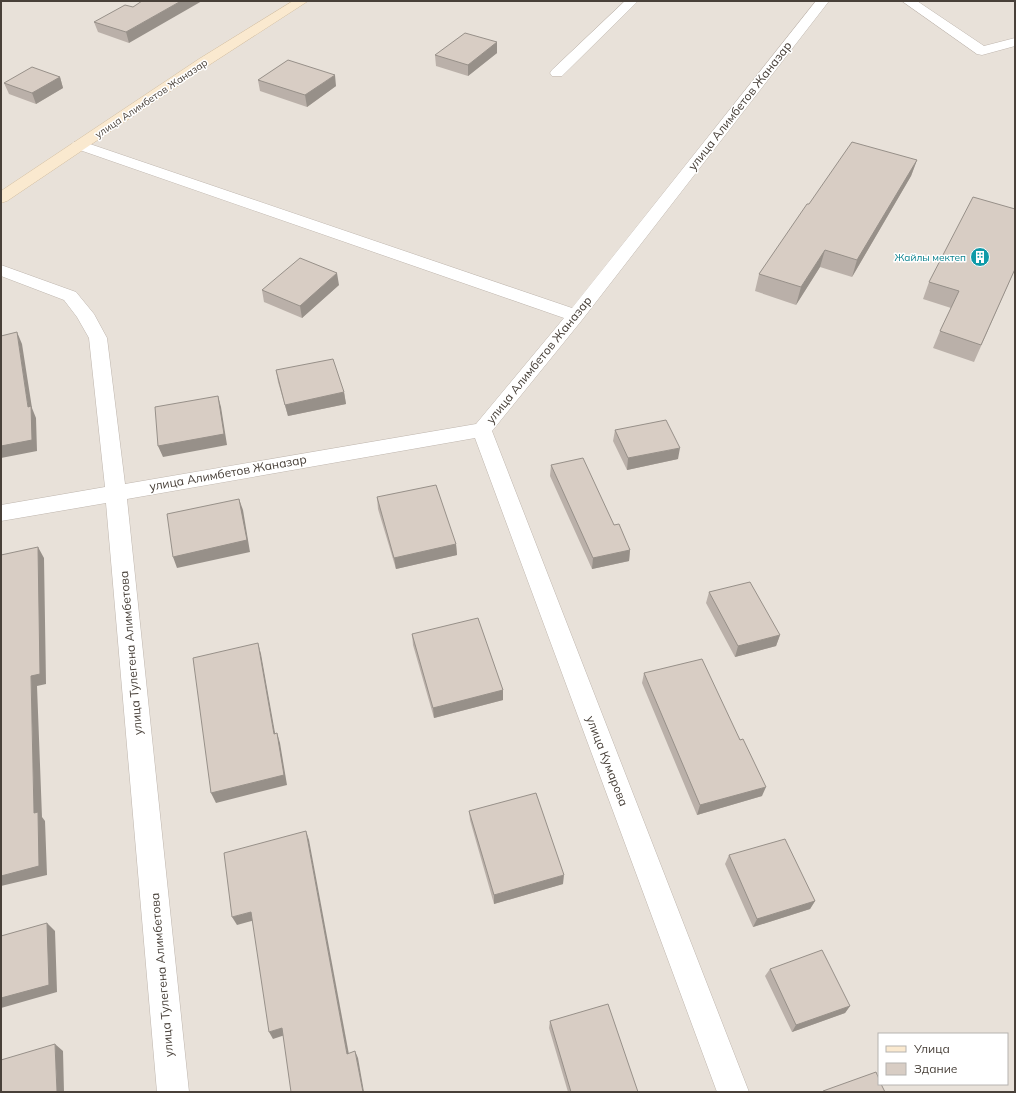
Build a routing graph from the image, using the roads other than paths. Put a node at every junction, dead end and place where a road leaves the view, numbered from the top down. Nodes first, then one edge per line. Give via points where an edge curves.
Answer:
1 (302, 1) edge
2 (632, 1) edge
3 (823, 1) edge
4 (908, 1) edge
5 (1015, 42) edge
6 (557, 73) dead end
7 (79, 146) junction
8 (1, 198) edge
9 (1, 270) edge
10 (576, 316) junction
11 (482, 430) junction
12 (116, 493) junction
13 (1, 512) edge
14 (173, 1092) edge
15 (733, 1092) edge

1 - 7 street, улица Алимбетов Жаназар via 204,62
2 - 6 street
3 - 10 street, улица Алимбетов Жаназар
4 - 5 street via 982,51
7 - 8 street, улица Алимбетов Жаназар
7 - 10 street
9 - 12 street, улица Тулегена Алимбетова via 70,296 85,314 98,338
10 - 11 street, улица Алимбетов Жаназар
11 - 12 street, улица Алимбетов Жаназар
11 - 15 street, улица Кумарова
12 - 13 street, улица Алимбетов Жаназар
12 - 14 street, улица Тулегена Алимбетова

